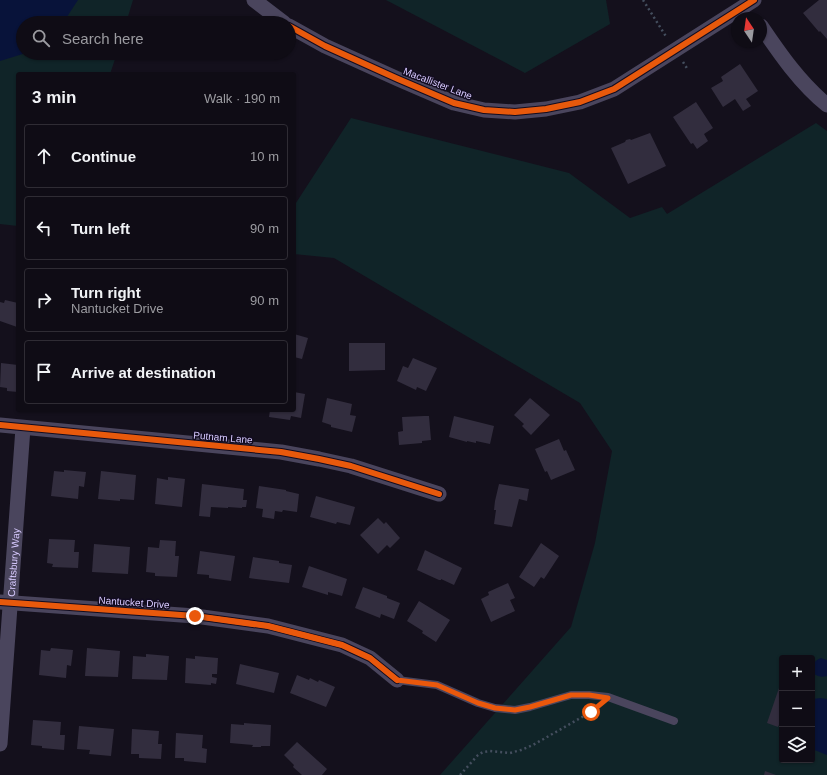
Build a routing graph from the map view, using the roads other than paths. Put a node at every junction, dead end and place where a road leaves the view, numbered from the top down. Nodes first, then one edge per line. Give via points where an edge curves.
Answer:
1 (254, 0) edge
2 (750, 2) edge
3 (754, 12) edge
4 (275, 16) edge
5 (296, 30) edge
6 (767, 35) edge
7 (827, 106) edge
8 (0, 426) edge
9 (24, 428) junction
10 (439, 494) dead end
11 (5, 603) edge
12 (397, 680) joint
13 (674, 721) dead end
14 (0, 744) edge

1 - 4 street
2 - 3 street
2 - 5 street, Macallister Lane via 614,89 580,102 515,112 484,110 454,103 325,46
6 - 7 street via 800,79
8 - 9 street, Putnam Lane
9 - 10 street, Putnam Lane via 281,452 351,466
9 - 11 street, Craftsbury Way
11 - 12 street, Nantucket Drive via 195,616 268,626 342,645 370,658
11 - 14 street, Craftsbury Way
12 - 13 lane via 437,685 495,708 515,710 571,695 589,695 608,698

